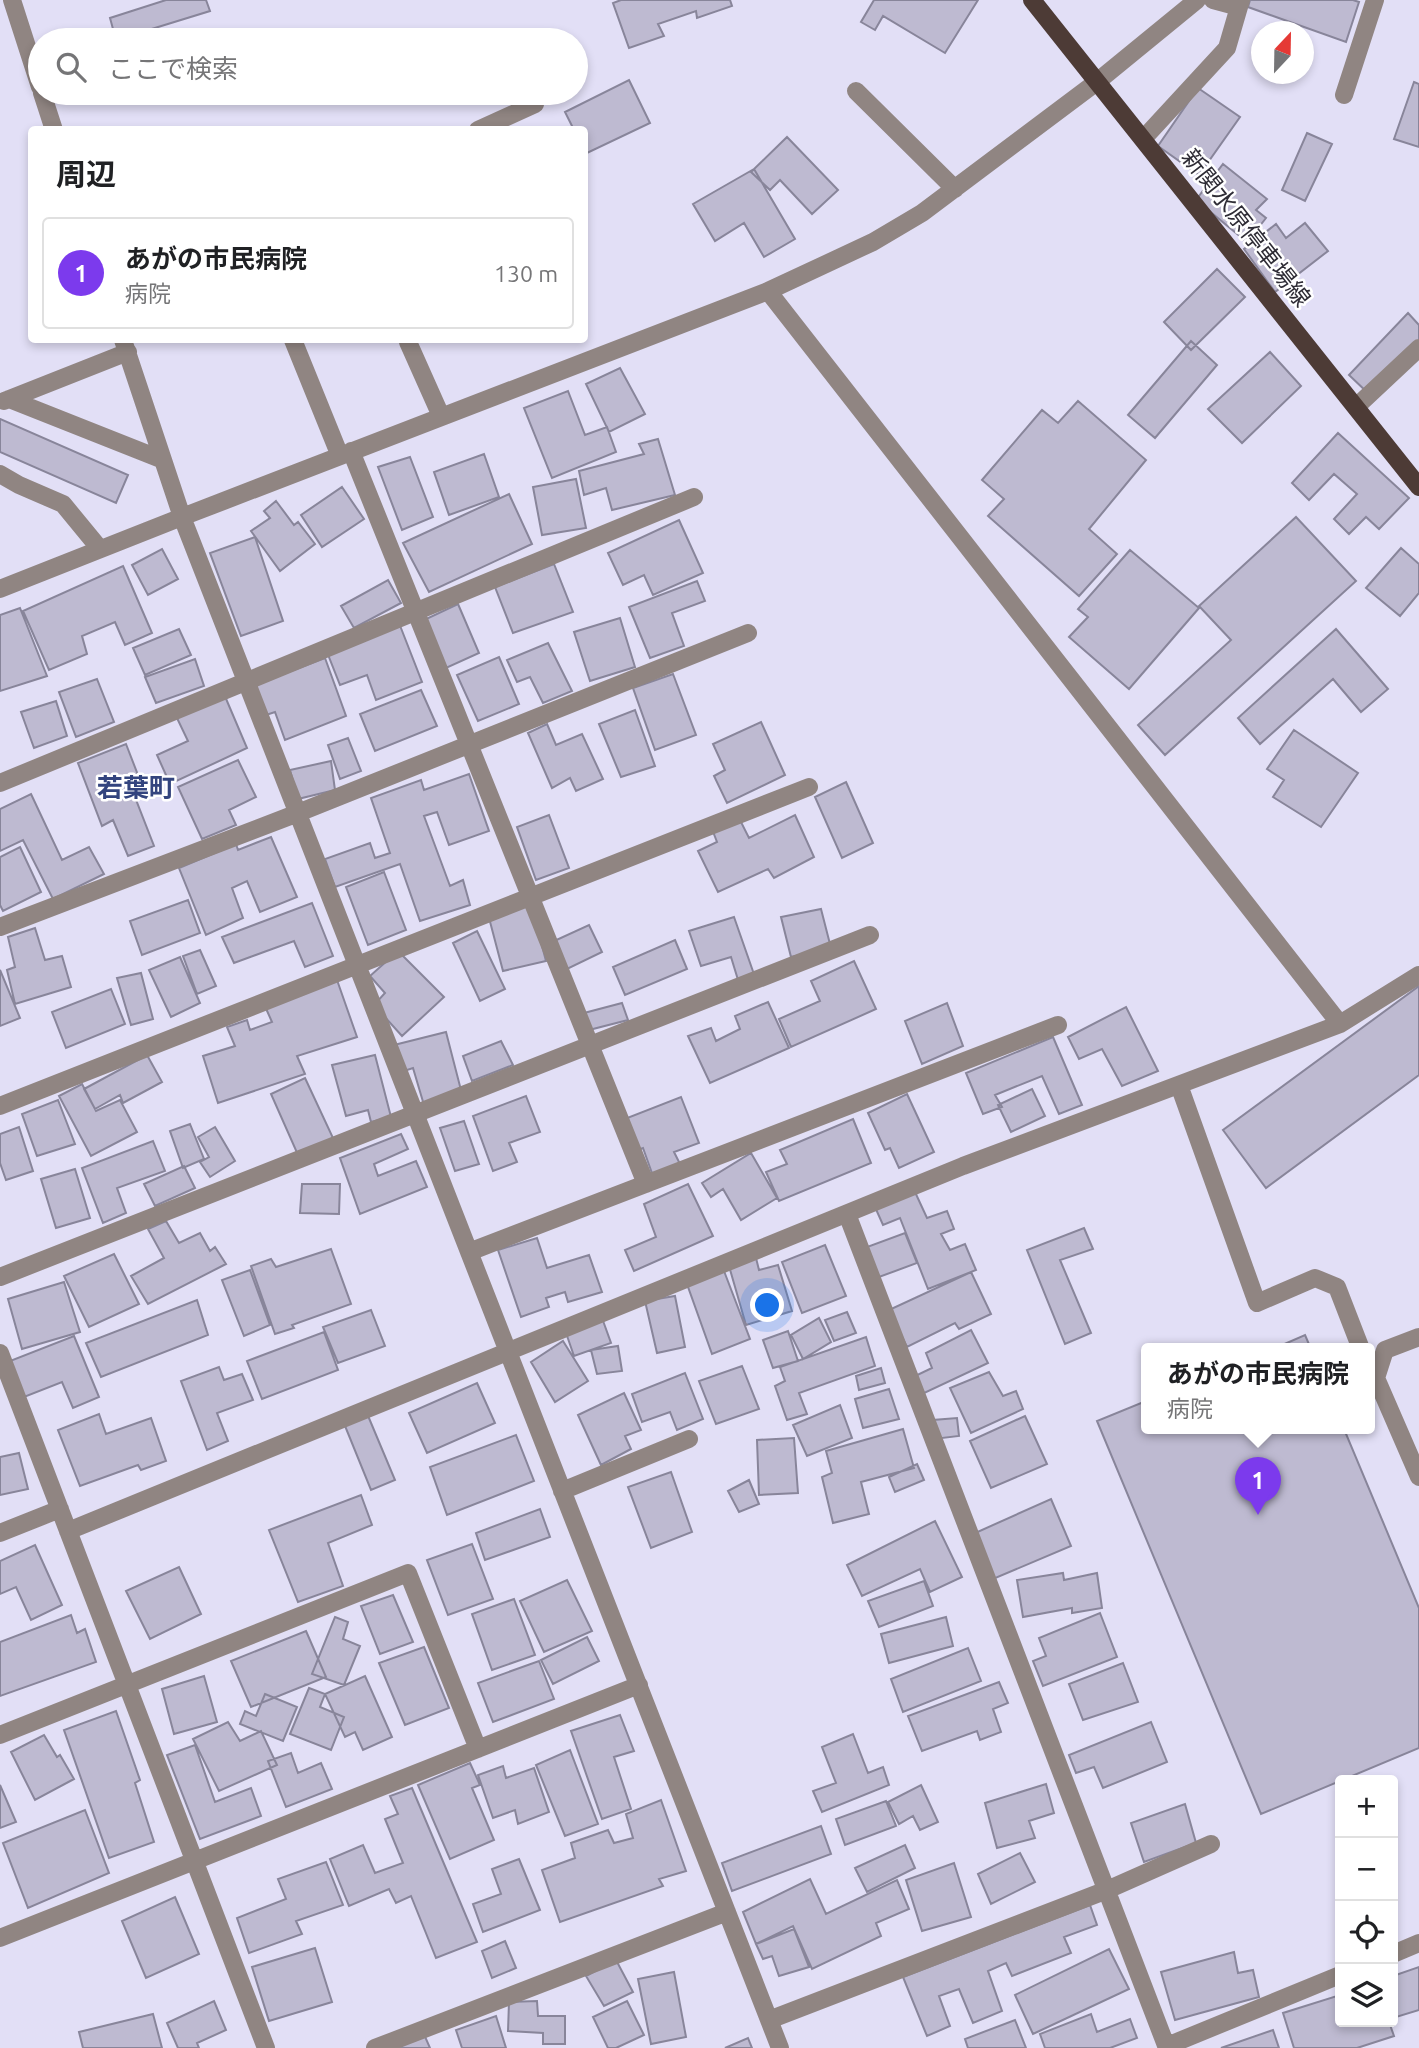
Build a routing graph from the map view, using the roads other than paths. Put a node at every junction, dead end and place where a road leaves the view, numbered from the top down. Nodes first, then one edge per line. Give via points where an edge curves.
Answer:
1 (12, 0) edge
2 (1032, 0) edge
3 (1197, 0) edge
4 (1213, 0) edge
5 (1375, 0) edge
6 (1240, 4) edge
7 (28, 50) edge
8 (1098, 81) junction
9 (856, 91) dead end
10 (1345, 95) dead end
11 (46, 105) edge
12 (533, 105) edge
13 (53, 126) edge
14 (487, 126) edge
15 (1144, 138) junction
16 (955, 189) junction
17 (768, 291) junction
18 (294, 343) edge
19 (408, 343) edge
20 (125, 346) edge
21 (1419, 348) edge
22 (5, 401) edge
23 (1356, 407) junction
24 (441, 416) junction
25 (346, 453) junction
26 (163, 460) junction
27 (0, 474) edge
28 (1419, 487) edge
29 (694, 497) dead end
30 (182, 517) junction
31 (100, 549) junction
32 (0, 589) edge
33 (416, 612) junction
34 (748, 633) dead end
35 (247, 683) junction
36 (470, 744) junction
37 (0, 783) edge
38 (809, 787) dead end
39 (298, 813) junction
40 (531, 896) junction
41 (0, 927) edge
42 (870, 935) dead end
43 (357, 965) junction
44 (1419, 975) edge
45 (1340, 1024) junction
46 (1058, 1025) dead end
47 (591, 1045) junction
48 (1180, 1085) junction
49 (0, 1106) edge
50 (415, 1114) junction
51 (646, 1184) junction
52 (847, 1214) junction
53 (469, 1252) junction
54 (0, 1277) edge
55 (1419, 1337) edge
56 (1360, 1343) edge
57 (508, 1352) junction
58 (1, 1356) edge
59 (1375, 1363) edge
60 (689, 1439) dead end
61 (1419, 1477) edge
62 (562, 1491) junction
63 (60, 1509) junction
64 (68, 1531) junction
65 (0, 1533) edge
66 (127, 1685) junction
67 (639, 1685) junction
68 (0, 1735) edge
69 (478, 1749) junction
70 (1211, 1844) dead end
71 (195, 1861) junction
72 (1107, 1890) junction
73 (727, 1912) junction
74 (0, 1938) edge
75 (1419, 1943) edge
76 (1398, 1952) edge
77 (1335, 1977) edge
78 (769, 2020) junction
79 (1167, 2047) edge
80 (266, 2048) edge
81 (376, 2048) edge
82 (780, 2048) edge

1 - 7 street
2 - 8 main road, 新関水原停車場線
3 - 8 street
4 - 6 street
5 - 10 street
6 - 15 street via 1227,48
8 - 15 main road, 新関水原停車場線
8 - 16 street
9 - 16 street
11 - 13 street
12 - 14 street
15 - 23 main road, 新関水原停車場線
16 - 17 street via 873,242
17 - 24 street
17 - 45 street
18 - 25 street
19 - 24 street
20 - 22 street
20 - 26 street
21 - 23 street
22 - 26 street
23 - 28 main road, 新関水原停車場線
24 - 25 street
25 - 30 street
25 - 33 street
26 - 30 street
27 - 31 street via 63,503
29 - 33 street
30 - 31 street
30 - 35 street
31 - 32 street
33 - 35 street
33 - 36 street
34 - 36 street
35 - 37 street
35 - 39 street
36 - 39 street
36 - 40 street
38 - 40 street
39 - 41 street
39 - 43 street
40 - 43 street
40 - 47 street
42 - 47 street
43 - 49 street
43 - 50 street
44 - 45 street
45 - 48 street
46 - 51 street
47 - 50 street
47 - 51 street
48 - 52 street
48 - 56 street via 1257,1303 1315,1278 1337,1287
50 - 53 street
50 - 54 street
51 - 53 street
52 - 57 street
52 - 72 street
53 - 57 street
55 - 59 street via 1385,1350
57 - 62 street
57 - 64 street
58 - 63 street
59 - 61 street via 1376,1378
60 - 62 street
62 - 67 street
63 - 64 street
63 - 65 street
64 - 66 street
66 - 68 street
66 - 69 street via 408,1573
66 - 71 street
67 - 69 street
67 - 73 street
69 - 71 street
70 - 72 street
71 - 74 street
71 - 80 street
72 - 78 street
72 - 79 street
73 - 78 street
73 - 81 street
75 - 76 street
77 - 79 street
78 - 82 street

